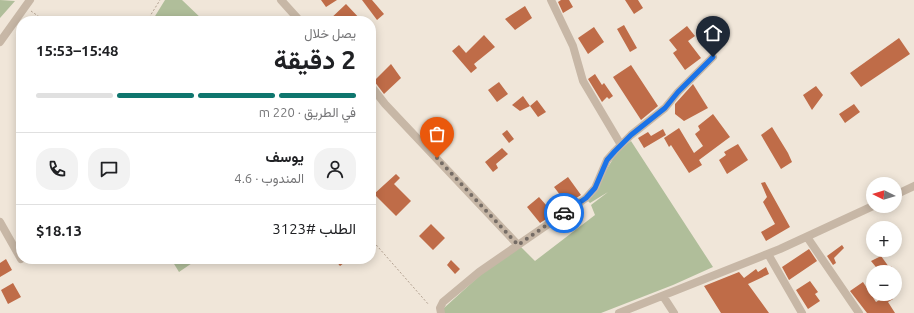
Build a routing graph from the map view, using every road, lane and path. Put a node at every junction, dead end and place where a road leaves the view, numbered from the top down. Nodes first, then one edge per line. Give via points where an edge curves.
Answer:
1 (30, 0) edge
2 (160, 0) edge
3 (281, 0) edge
4 (551, 0) edge
5 (24, 7) junction
6 (18, 16) edge
7 (38, 16) edge
8 (150, 16) edge
9 (295, 16) edge
10 (16, 19) edge
11 (0, 42) edge
12 (713, 57) dead end
13 (376, 92) edge
14 (621, 145) junction
15 (914, 186) edge
16 (902, 192) edge
17 (866, 209) edge
18 (0, 222) edge
19 (807, 237) junction
20 (376, 245) edge
21 (518, 245) junction
22 (16, 250) edge
23 (768, 254) junction
24 (663, 296) junction
25 (429, 305) dead end
26 (441, 313) edge
27 (619, 313) edge
28 (674, 313) edge
29 (802, 313) edge
30 (859, 313) edge

1 - 5 street
2 - 8 path
3 - 9 street
4 - 14 street via 573,46 583,81
5 - 6 street
5 - 7 path
10 - 11 street
12 - 14 street via 665,108
13 - 21 street
14 - 21 street via 607,160 595,188 586,198
15 - 16 street
17 - 19 street
18 - 22 street
19 - 23 street
19 - 30 street
20 - 25 path
21 - 26 street via 479,272 443,302
23 - 24 street
23 - 29 street
24 - 27 street
24 - 28 street

